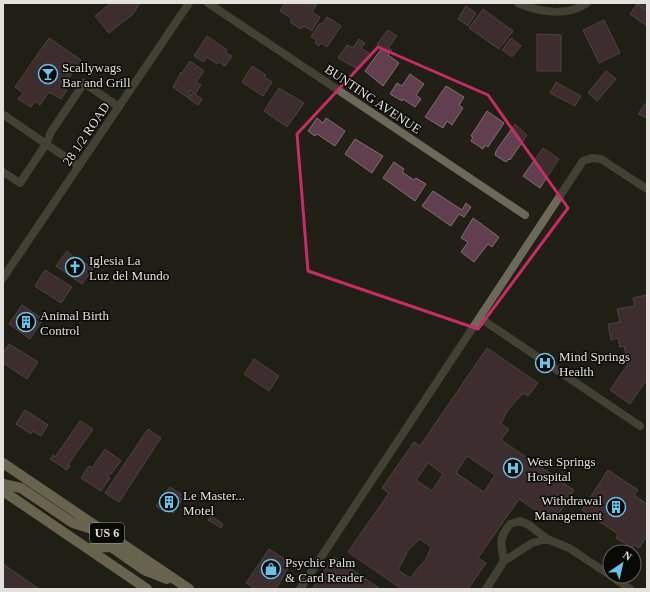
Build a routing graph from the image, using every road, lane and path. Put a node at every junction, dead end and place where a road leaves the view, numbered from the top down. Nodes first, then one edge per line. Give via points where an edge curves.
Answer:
1 (189, 3) edge
2 (208, 3) edge
3 (518, 3) edge
4 (586, 3) edge
5 (118, 108) junction
6 (3, 116) edge
7 (46, 144) junction
8 (79, 166) junction
9 (3, 172) edge
10 (647, 189) edge
11 (525, 216) dead end
12 (3, 278) edge
13 (480, 318) junction
14 (640, 426) dead end
15 (3, 463) edge
16 (3, 484) edge
17 (3, 490) edge
18 (109, 535) junction
19 (547, 539) junction
20 (87, 548) junction
21 (504, 561) junction
22 (602, 571) edge
23 (186, 587) edge
24 (147, 589) edge
25 (300, 589) edge
26 (486, 589) edge

1 - 5 street, 28 1/2 ROAD
2 - 11 street, BUNTING AVENUE
3 - 4 street via 551,12 578,10
5 - 7 street via 84,83 51,132
5 - 8 street, 28 1/2 ROAD
6 - 7 street
7 - 8 street
7 - 9 street via 20,183
8 - 12 street, 28 1/2 ROAD
10 - 13 street via 601,159 592,158 583,162
13 - 14 street
13 - 25 street
15 - 18 main road, US 6
16 - 18 main road via 21,488 73,523
17 - 20 main road, US 6
18 - 23 main road, US 6
19 - 21 street via 532,543
19 - 21 street via 529,524 520,521 510,524 503,533 500,543
19 - 22 street via 569,548
20 - 23 main road via 111,547 144,570
20 - 24 main road, US 6
21 - 26 street

